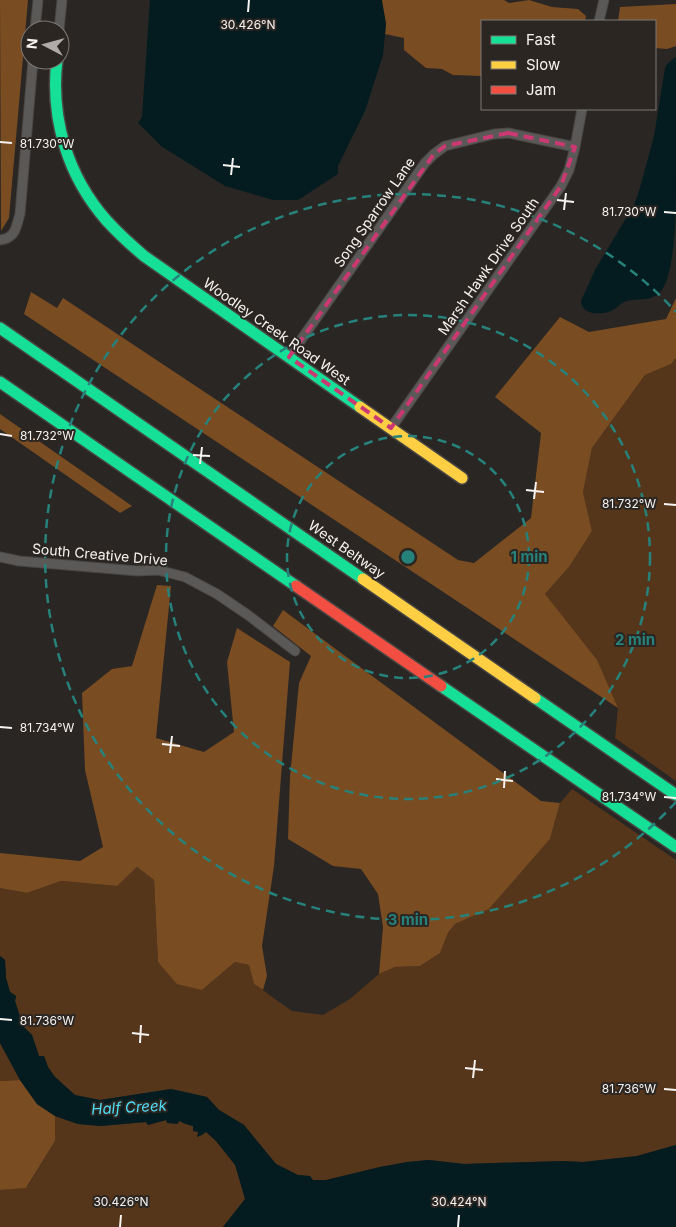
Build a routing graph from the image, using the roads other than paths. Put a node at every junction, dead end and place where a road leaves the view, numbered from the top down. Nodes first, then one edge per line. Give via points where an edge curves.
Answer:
1 (38, 0) edge
2 (62, 0) edge
3 (604, 0) edge
4 (36, 20) edge
5 (60, 20) edge
6 (599, 20) edge
7 (32, 70) edge
8 (56, 70) edge
9 (582, 110) edge
10 (575, 147) junction
11 (0, 240) edge
12 (0, 328) edge
13 (289, 357) junction
14 (0, 382) edge
15 (391, 428) junction
16 (462, 478) dead end
17 (0, 557) edge
18 (295, 651) dead end
19 (676, 796) edge
20 (676, 847) edge

1 - 4 street
2 - 5 street
3 - 6 street
7 - 11 street via 20,214 14,232 7,239
8 - 13 main road, Woodley Creek Road West via 56,105 66,150 86,195 101,215 127,243
9 - 10 street, Marsh Hawk Drive South
10 - 13 street, Song Sparrow Lane via 508,133 445,146 434,154
10 - 15 street, Marsh Hawk Drive South via 569,170 560,186
12 - 19 main road, West Beltway
13 - 15 main road, Woodley Creek Road West
14 - 20 main road
15 - 16 main road, Woodley Creek Road West
17 - 18 street, South Creative Drive via 138,571 158,570 185,577 217,594

